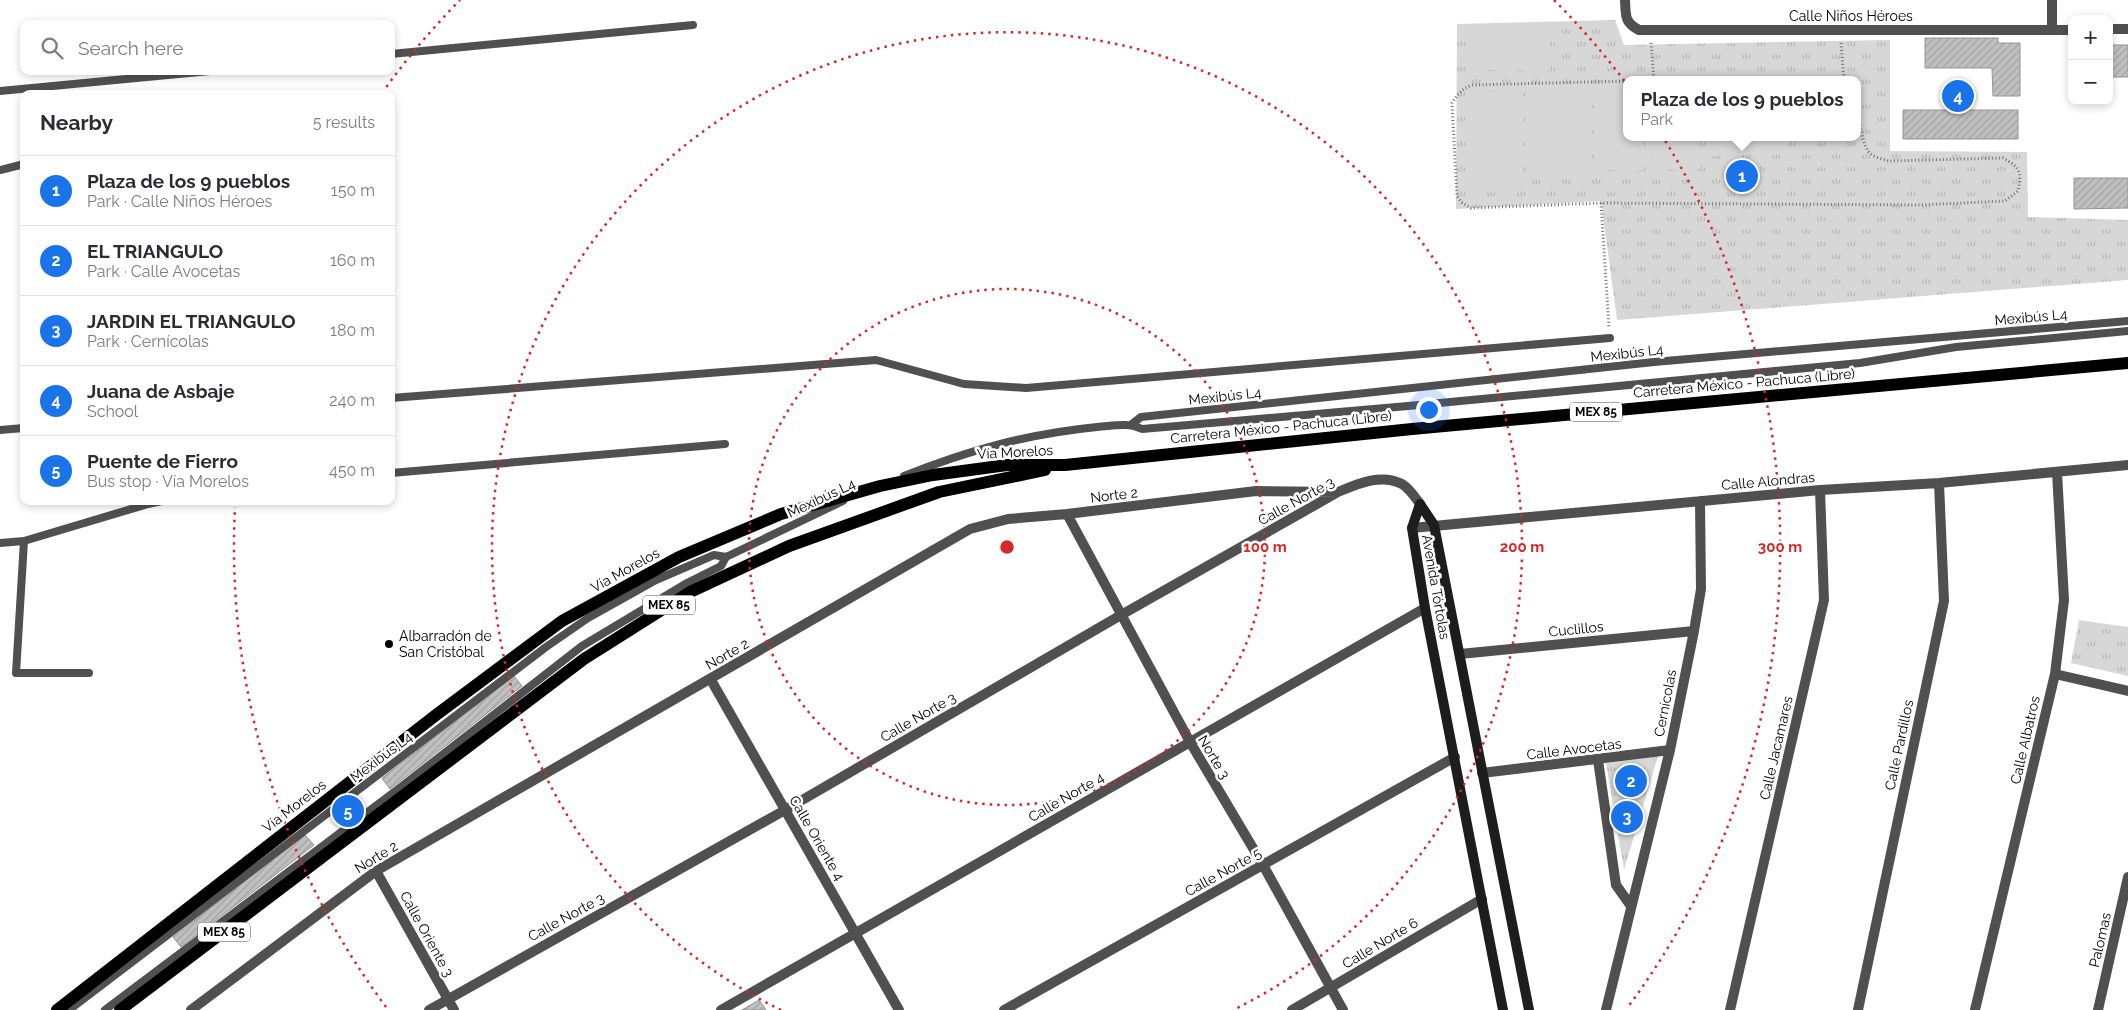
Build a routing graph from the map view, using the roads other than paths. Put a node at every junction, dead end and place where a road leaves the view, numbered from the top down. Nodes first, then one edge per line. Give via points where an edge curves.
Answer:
1 (1625, 0) edge
2 (2052, 0) edge
3 (693, 25) dead end
4 (2113, 29) edge
5 (2128, 29) edge
6 (2052, 30) junction
7 (2068, 30) edge
8 (395, 54) edge
9 (168, 75) edge
10 (0, 91) edge
11 (20, 165) edge
12 (0, 170) edge
13 (2128, 320) edge
14 (2128, 331) edge
15 (1610, 338) road end
16 (2128, 363) edge
17 (395, 398) edge
18 (1132, 424) junction
19 (20, 428) edge
20 (0, 430) edge
21 (726, 444) dead end
22 (1064, 465) junction
23 (2128, 465) edge
24 (2057, 472) junction
25 (395, 473) edge
26 (1940, 483) junction
27 (880, 486) junction
28 (1820, 490) junction
29 (1338, 492) junction
30 (1700, 501) junction
31 (1420, 504) junction
32 (145, 505) edge
33 (1068, 514) junction
34 (1434, 525) junction
35 (1412, 528) junction
36 (24, 541) junction
37 (0, 543) edge
38 (726, 557) junction
39 (1425, 608) junction
40 (1121, 615) junction
41 (1694, 630) junction
42 (1460, 654) junction
43 (89, 673) dead end
44 (2055, 674) junction
45 (711, 680) junction
46 (2128, 691) edge
47 (1190, 742) junction
48 (1670, 750) junction
49 (1455, 757) junction
50 (1598, 760) junction
51 (1482, 773) junction
52 (785, 810) junction
53 (1263, 865) junction
54 (376, 871) junction
55 (2128, 877) edge
56 (1482, 899) junction
57 (1630, 906) junction
58 (856, 934) junction
59 (1330, 988) junction
60 (448, 999) junction
61 (57, 1010) edge
62 (69, 1010) edge
63 (104, 1010) edge
64 (120, 1010) edge
65 (191, 1010) edge
66 (429, 1010) edge
67 (454, 1010) edge
68 (721, 1010) edge
69 (899, 1010) edge
70 (1004, 1010) edge
71 (1292, 1010) edge
72 (1343, 1010) edge
73 (1504, 1010) edge
74 (1529, 1010) edge
75 (1606, 1010) edge
76 (1730, 1010) edge
77 (1858, 1010) edge
78 (1975, 1010) edge
79 (2098, 1010) edge

1 - 6 street, Calle Niños Héroes via 1626,18 1639,30
2 - 6 street
3 - 8 lane
4 - 5 street
6 - 7 street, Calle Niños Héroes
9 - 10 lane
11 - 12 lane
13 - 18 lane, Mexibús L4 via 1654,362 1141,417
14 - 18 lane, Mexibús L4 via 1956,347 1860,363 1418,406 1142,429
15 - 17 lane via 1026,388 964,384 876,360
16 - 22 main road, Carretera México - Pachuca (Libre) / MEX 85 via 1412,429
18 - 27 lane, Mexibús L4 via 1037,435 979,448
19 - 20 lane
21 - 25 lane
22 - 27 main road, Vía Morelos / MEX 85 via 1007,465
22 - 64 main road, Vía Morelos / MEX 85 via 939,492 789,546 690,592 584,659
23 - 24 street, Calle Alondras
24 - 26 street, Calle Alondras
24 - 44 street, Calle Albatros via 2064,600
26 - 28 street, Calle Alondras
26 - 77 street, Calle Pardillos via 1944,601
27 - 38 lane, Mexibús L4
27 - 61 main road, Vía Morelos / MEX 85 via 781,514 679,557 562,621 428,721
28 - 30 street, Calle Alondras
28 - 76 street, Calle Jacamares via 1824,600
29 - 31 street, Calle Norte 3 via 1381,479 1402,484
29 - 33 street, Norte 2 via 1256,491
29 - 40 street, Calle Norte 3
30 - 34 street, Calle Alondras
30 - 41 street, Cernícolas via 1701,589
31 - 34 street, Avenida Tórtolas
31 - 35 street, Avenida Tórtolas
32 - 36 lane
33 - 40 street, Norte 3
33 - 45 street, Norte 2 via 1008,519 970,529
34 - 35 street, Calle Alondras
34 - 42 street, Avenida Tórtolas
35 - 39 street, Avenida Tórtolas
36 - 37 lane
36 - 43 lane via 16,673
38 - 62 lane, Mexibús L4 via 714,555 656,580 588,618
38 - 63 lane, Mexibús L4 via 721,566 582,646
39 - 47 street, Calle Norte 4
39 - 49 street, Avenida Tórtolas
40 - 47 street, Norte 3
40 - 52 street, Calle Norte 3
41 - 42 street, Cuclillos
41 - 48 street, Cernícolas
42 - 51 street, Avenida Tórtolas
44 - 46 street
44 - 78 street, Calle Albatros
45 - 52 street, Calle Oriente 4
45 - 54 street, Norte 2
47 - 53 street, Norte 3
47 - 58 street, Calle Norte 4
48 - 50 street, Calle Avocetas
48 - 57 street, Cernícolas
49 - 53 street, Calle Norte 5
49 - 56 street, Avenida Tórtolas
50 - 51 street, Calle Avocetas
50 - 57 street via 1616,885
51 - 74 street, Avenida Tórtolas
52 - 58 street, Calle Oriente 4
52 - 60 street, Calle Norte 3
53 - 59 street, Norte 3
53 - 70 street, Calle Norte 5
54 - 60 street, Calle Oriente 3
54 - 65 street, Norte 2
55 - 79 street, Palomas
56 - 59 street, Calle Norte 6
56 - 73 street, Avenida Tórtolas
57 - 75 street, Cernícolas
58 - 68 street, Calle Norte 4
58 - 69 street, Calle Oriente 4
59 - 71 street, Calle Norte 6
59 - 72 street, Norte 3
60 - 66 street, Calle Norte 3
60 - 67 street, Calle Oriente 3

